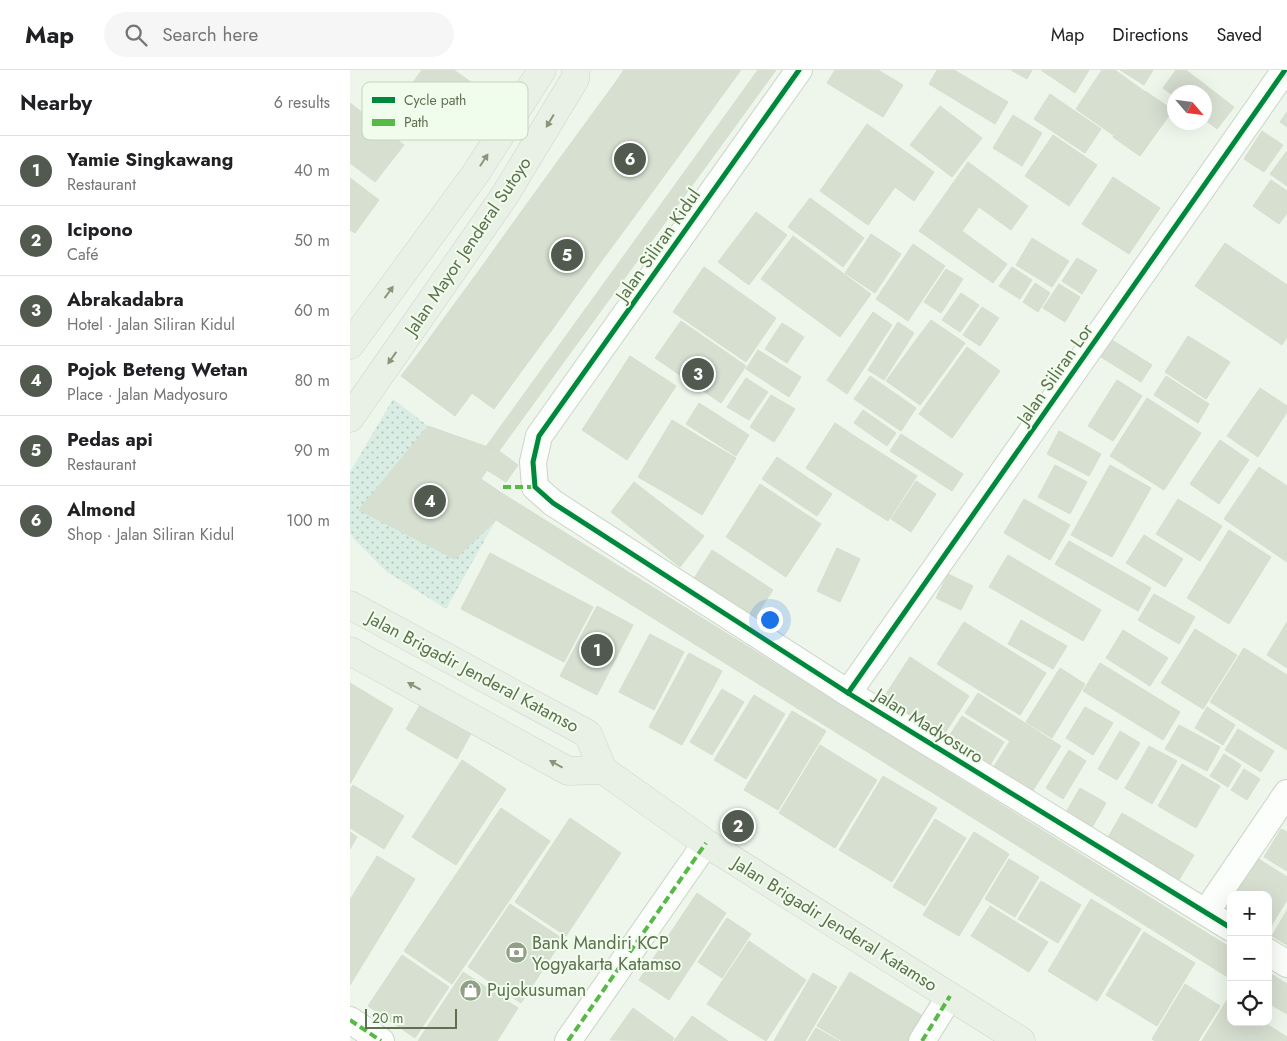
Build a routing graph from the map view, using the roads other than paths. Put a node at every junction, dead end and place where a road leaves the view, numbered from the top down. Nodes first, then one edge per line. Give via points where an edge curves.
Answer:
1 (542, 70) edge
2 (576, 70) edge
3 (799, 70) edge
4 (1285, 70) edge
5 (528, 92) edge
6 (497, 140) edge
7 (350, 345) edge
8 (350, 418) edge
9 (539, 436) joint
10 (350, 606) edge
11 (350, 651) edge
12 (848, 693) junction
13 (603, 770) junction
14 (1287, 793) edge
15 (706, 843) junction
16 (1206, 912) junction
17 (1227, 925) edge
18 (1272, 955) edge
19 (1287, 964) edge
20 (950, 996) junction
21 (350, 1020) edge
22 (381, 1041) edge
23 (568, 1041) edge
24 (922, 1041) edge
25 (1021, 1041) edge

5 -> 1 main road, Jalan Mayor Jenderal Sutoyo
2 -> 8 main road, Jalan Mayor Jenderal Sutoyo via 575,79 505,195
3 - 9 street, Jalan Siliran Kidul
4 - 12 street, Jalan Siliran Lor
7 -> 6 main road, Jalan Mayor Jenderal Sutoyo
9 - 12 street, Jalan Madyosuro via 533,462 535,487 553,502
10 - 13 main road, Jalan Brigadir Jenderal Katamso via 588,734
13 -> 11 main road via 568,771
12 - 16 street, Jalan Madyosuro
13 - 15 main road, Jalan Brigadir Jenderal Katamso
14 - 16 street
15 - 20 main road, Jalan Brigadir Jenderal Katamso
15 - 23 street
16 - 17 street, Jalan Madyosuro
18 - 19 street
20 - 24 street
20 - 25 main road, Jalan Brigadir Jenderal Katamso
21 - 22 street

